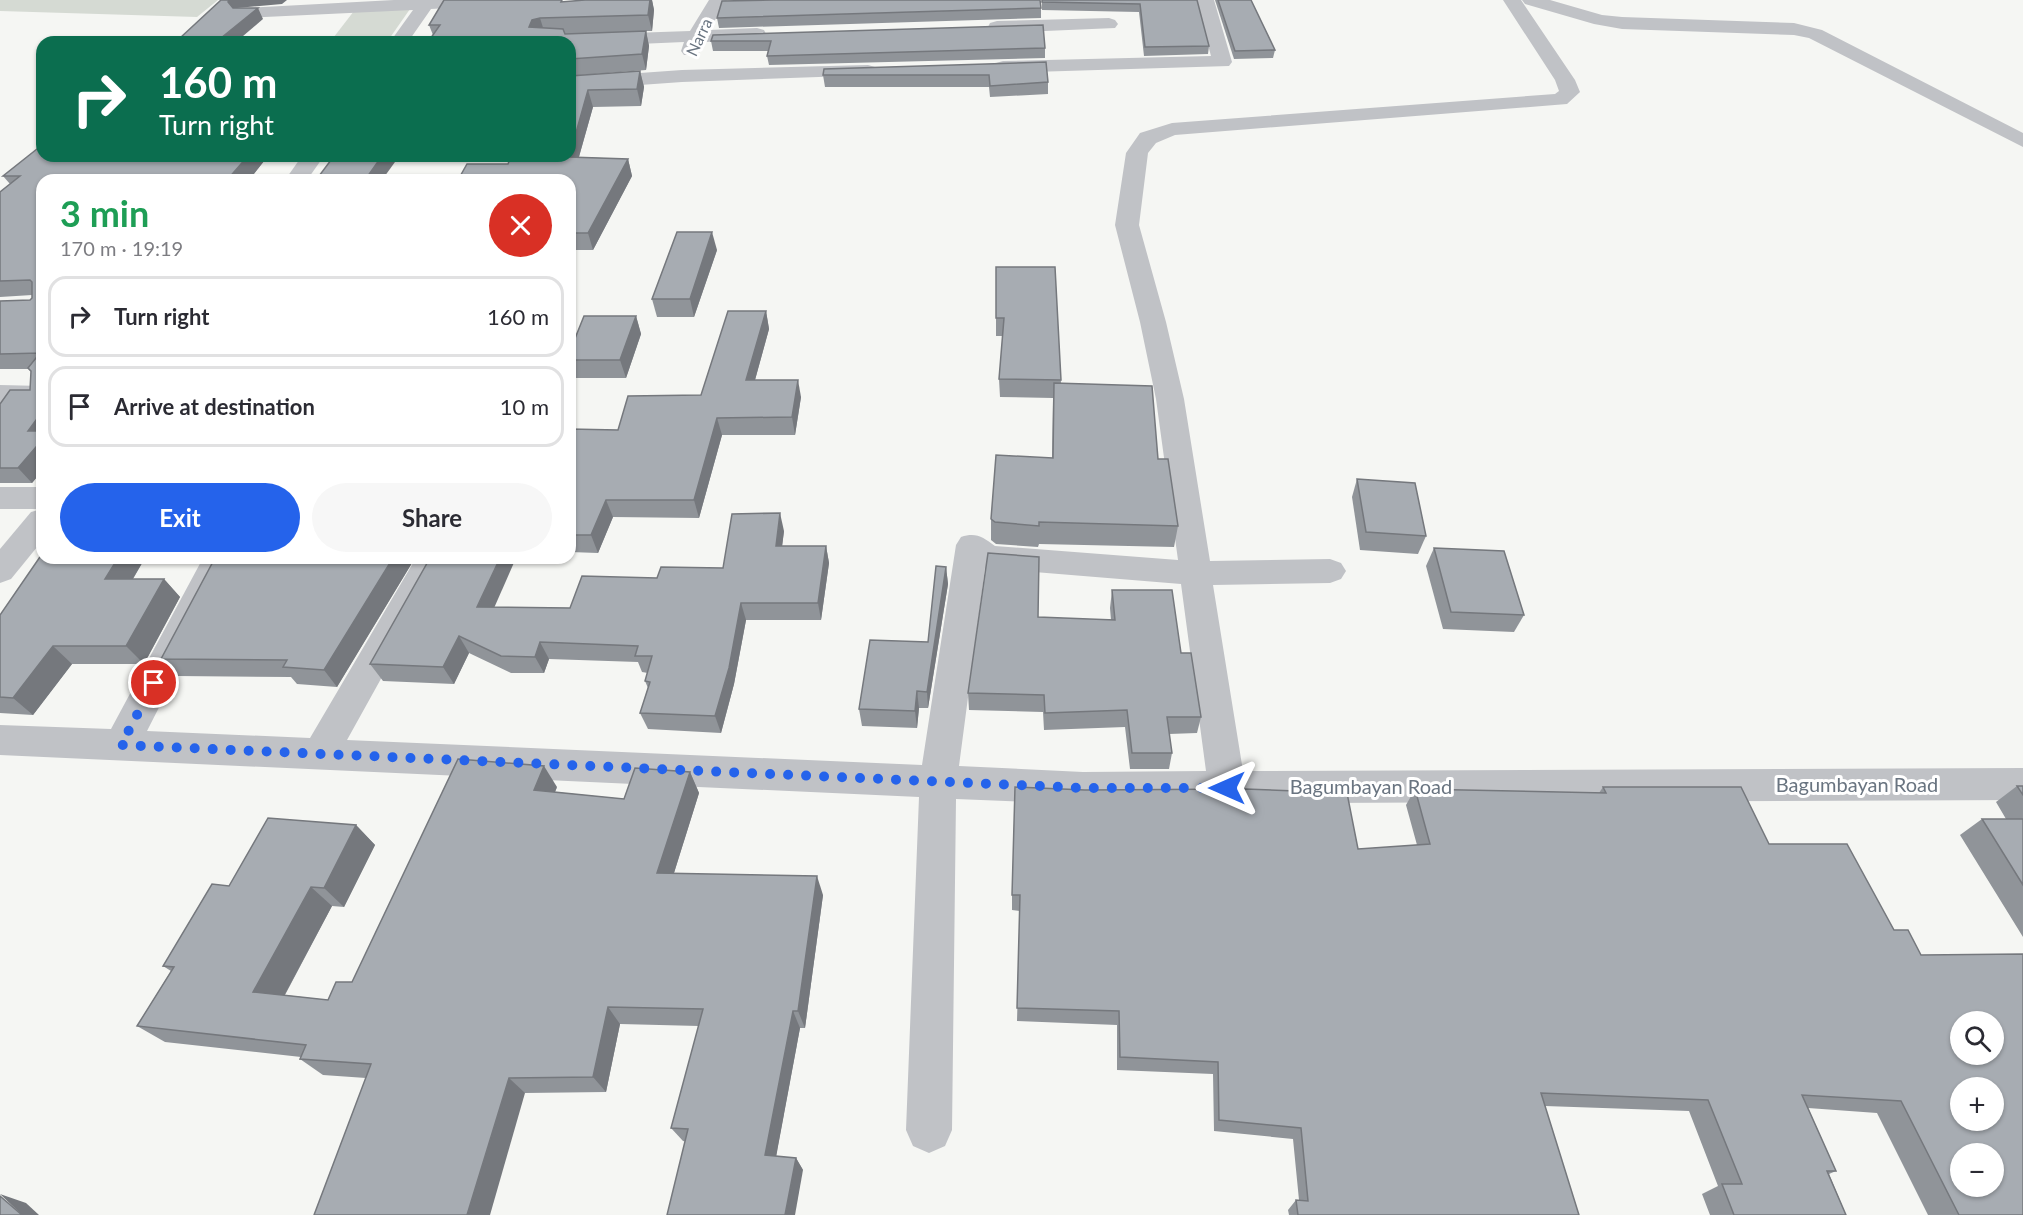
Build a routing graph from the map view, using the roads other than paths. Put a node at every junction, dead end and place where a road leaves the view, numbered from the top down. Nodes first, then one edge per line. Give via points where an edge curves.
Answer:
1 (499, 0) edge
2 (718, 0) edge
3 (1205, 0) edge
4 (1512, 0) edge
5 (1531, 0) edge
6 (425, 5) junction
7 (245, 13) edge
8 (979, 28) edge
9 (778, 34) edge
10 (403, 36) edge
11 (696, 36) junction
12 (576, 41) edge
13 (1107, 64) junction
14 (987, 68) edge
15 (891, 70) edge
16 (682, 76) junction
17 (1126, 81) dead end
18 (576, 84) edge
19 (2023, 141) edge
20 (0, 394) edge
21 (36, 395) edge
22 (0, 498) edge
23 (36, 498) edge
24 (36, 527) edge
25 (216, 564) edge
26 (429, 564) edge
27 (0, 571) edge
28 (1330, 571) dead end
29 (1196, 573) junction
30 (0, 740) edge
31 (121, 745) junction
32 (320, 754) junction
33 (938, 782) junction
34 (2023, 784) edge
35 (1227, 788) junction
36 (929, 1130) dead end

1 - 6 street
2 - 11 street, Narra
3 - 13 street via 1222,62
4 - 29 street via 1565,80 1570,92 1560,100 1172,129 1148,138 1137,153 1127,225 1170,399
5 - 19 street via 1622,23 1815,34
6 - 7 street
6 - 10 street
8 - 13 street via 1106,16
9 - 11 street
11 - 12 street
11 - 16 street, Narra
13 - 14 street
13 - 17 street
15 - 16 street
16 - 18 street
20 - 21 street
22 - 23 street
24 - 27 street
25 - 31 street
26 - 32 street
28 - 29 street
29 - 33 street via 987,557 972,545
29 - 35 street
30 - 31 street, Bagumbayan Road
31 - 32 street, Bagumbayan Road
32 - 33 street, Bagumbayan Road
33 - 35 street, Bagumbayan Road
33 - 36 street
34 - 35 street, Bagumbayan Road

